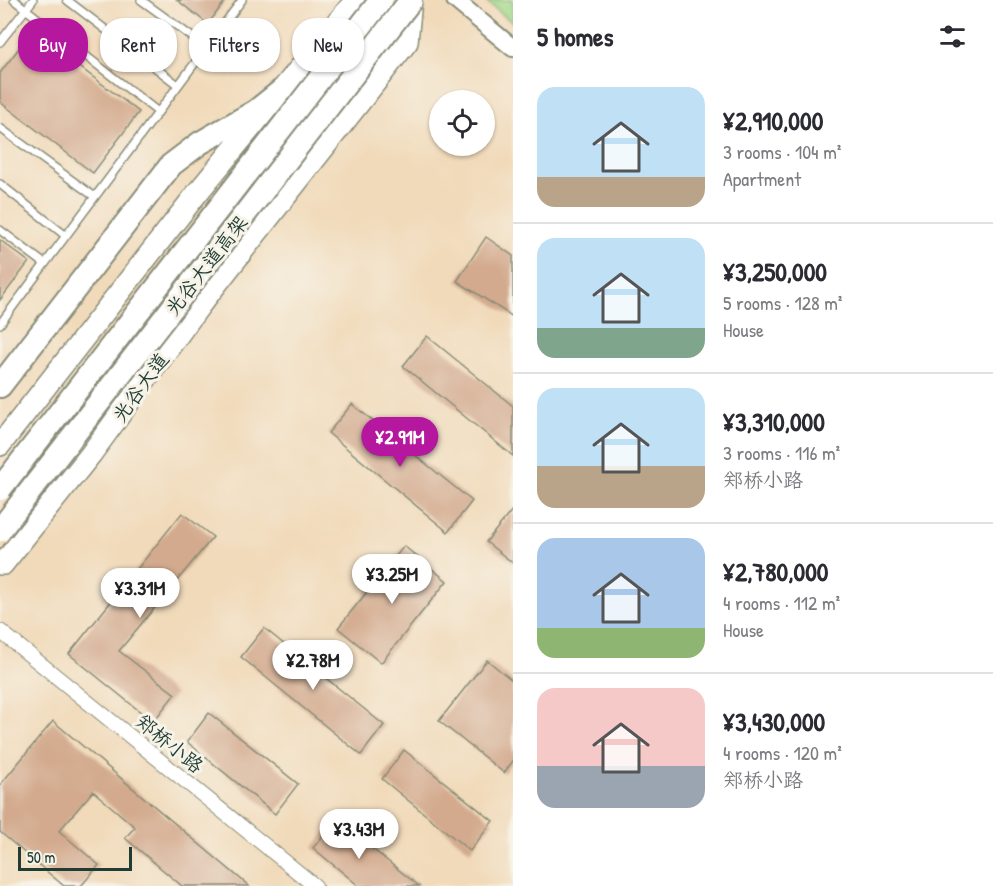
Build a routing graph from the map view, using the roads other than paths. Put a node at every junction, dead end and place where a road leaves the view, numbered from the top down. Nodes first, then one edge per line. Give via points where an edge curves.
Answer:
1 (14, 0) edge
2 (33, 0) edge
3 (67, 0) edge
4 (141, 0) edge
5 (242, 0) edge
6 (356, 0) edge
7 (381, 0) edge
8 (411, 0) edge
9 (455, 0) edge
10 (26, 9) junction
11 (228, 18) edge
12 (189, 35) edge
13 (0, 42) edge
14 (513, 48) edge
15 (189, 70) edge
16 (178, 85) junction
17 (281, 91) junction
18 (158, 112) junction
19 (0, 128) edge
20 (0, 184) edge
21 (95, 197) junction
22 (0, 230) edge
23 (66, 236) junction
24 (45, 264) junction
25 (0, 324) edge
26 (0, 386) edge
27 (0, 445) edge
28 (0, 489) edge
29 (0, 530) edge
30 (0, 564) edge
31 (0, 631) edge
32 (315, 886) edge

1 - 10 lane
2 - 10 lane
3 - 16 lane
4 - 12 lane
5 - 11 lane
6 - 17 main road
7 - 28 highway, 光谷大道高架, bridge
8 - 29 highway, 光谷大道高架, bridge
8 - 30 main road, 光谷大道 via 407,42 200,305 91,454
9 - 14 street
10 - 13 lane
10 - 18 lane
15 - 16 lane
16 - 18 lane
17 - 26 highway via 171,165
17 - 27 main road
18 - 21 lane
19 - 21 lane
20 - 23 lane
21 - 23 lane
22 - 24 lane
23 - 24 lane
24 - 25 lane
31 - 32 street, 郑桥小路

